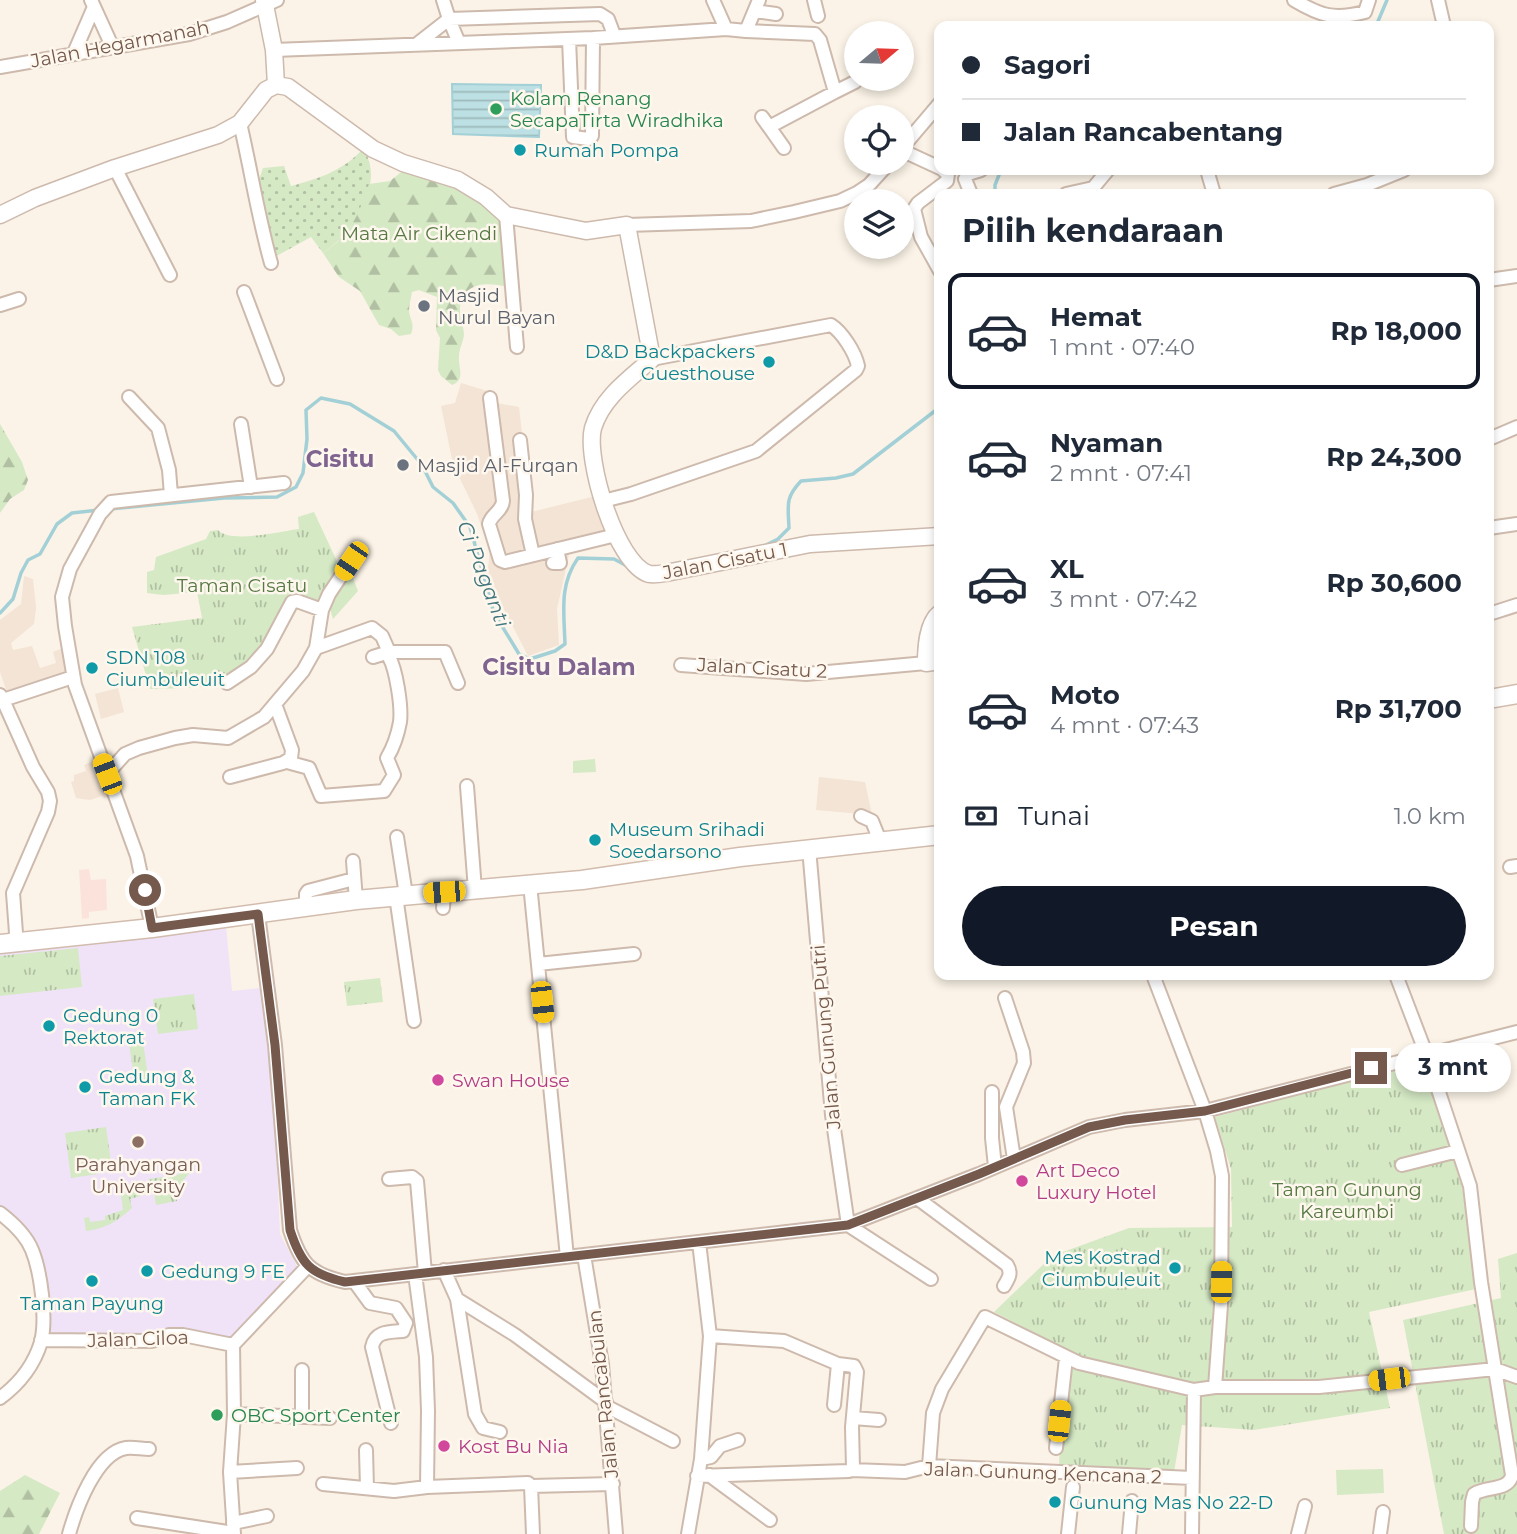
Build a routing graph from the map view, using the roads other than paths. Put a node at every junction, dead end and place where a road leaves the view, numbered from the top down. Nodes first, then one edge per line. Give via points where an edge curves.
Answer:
1 (443, 0) edge
2 (713, 0) edge
3 (814, 0) edge
4 (1294, 0) edge
5 (1369, 0) edge
6 (1438, 0) edge
7 (269, 2) edge
8 (93, 4) edge
9 (757, 6) edge
10 (776, 14) dead end
11 (818, 16) dead end
12 (449, 19) junction
13 (1443, 21) edge
14 (726, 29) junction
15 (746, 31) junction
16 (614, 35) junction
17 (593, 38) junction
18 (569, 39) junction
19 (460, 43) junction
20 (417, 44) junction
21 (111, 46) junction
22 (274, 50) junction
23 (74, 53) junction
24 (0, 67) edge
25 (276, 85) junction
26 (844, 88) edge
27 (835, 92) junction
28 (934, 110) edge
29 (240, 123) junction
30 (914, 134) edge
31 (785, 148) dead end
32 (914, 156) edge
33 (934, 166) edge
34 (115, 168) junction
35 (878, 175) edge
36 (948, 175) edge
37 (1392, 175) edge
38 (936, 189) edge
39 (1352, 189) edge
40 (934, 190) edge
41 (0, 215) edge
42 (506, 215) junction
43 (627, 225) junction
44 (934, 260) edge
45 (271, 263) dead end
46 (170, 275) dead end
47 (1517, 276) edge
48 (1494, 279) edge
49 (244, 292) dead end
50 (19, 299) dead end
51 (0, 305) edge
52 (517, 346) dead end
53 (652, 359) junction
54 (277, 379) dead end
55 (129, 397) dead end
56 (490, 398) dead end
57 (241, 424) dead end
58 (1517, 427) edge
59 (1494, 436) edge
60 (520, 440) dead end
61 (284, 482) dead end
62 (251, 487) junction
63 (171, 495) junction
64 (603, 501) junction
65 (1517, 524) edge
66 (1494, 527) edge
67 (616, 535) junction
68 (934, 536) edge
69 (557, 549) junction
70 (533, 555) junction
71 (351, 561) dead end
72 (553, 563) dead end
73 (1517, 605) edge
74 (322, 610) junction
75 (1494, 612) edge
76 (934, 617) edge
77 (316, 648) junction
78 (389, 654) junction
79 (373, 657) dead end
80 (933, 662) edge
81 (681, 664) dead end
82 (73, 677) junction
83 (227, 683) dead end
84 (458, 683) dead end
85 (1517, 694) edge
86 (1, 697) edge
87 (1494, 698) edge
88 (275, 704) junction
89 (287, 762) junction
90 (107, 774) junction
91 (230, 777) dead end
92 (467, 786) dead end
93 (860, 816) dead end
94 (934, 836) edge
95 (397, 837) dead end
96 (880, 841) junction
97 (810, 848) junction
98 (353, 861) dead end
99 (354, 879) junction
100 (530, 884) junction
101 (475, 890) junction
102 (401, 896) junction
103 (356, 900) junction
104 (306, 906) junction
105 (258, 914) junction
106 (152, 928) junction
107 (7, 943) edge
108 (634, 954) dead end
109 (538, 964) junction
110 (1155, 980) edge
111 (1398, 980) edge
112 (1005, 998) dead end
113 (414, 1021) dead end
114 (1517, 1032) edge
115 (1427, 1056) junction
116 (992, 1093) dead end
117 (1205, 1111) junction
118 (1458, 1151) junction
119 (1014, 1158) junction
120 (1402, 1165) dead end
121 (995, 1167) junction
122 (389, 1179) dead end
123 (917, 1198) junction
124 (0, 1213) edge
125 (848, 1225) junction
126 (699, 1242) junction
127 (584, 1255) junction
128 (567, 1257) junction
129 (307, 1267) junction
130 (444, 1270) junction
131 (420, 1273) junction
132 (931, 1279) dead end
133 (350, 1281) junction
134 (1004, 1286) dead end
135 (457, 1299) junction
136 (710, 1336) junction
137 (41, 1340) junction
138 (233, 1345) junction
139 (1066, 1358) junction
140 (838, 1364) junction
141 (1495, 1369) junction
142 (302, 1370) dead end
143 (1517, 1377) edge
144 (1215, 1387) junction
145 (1194, 1390) junction
146 (0, 1398) edge
147 (606, 1404) junction
148 (834, 1405) dead end
149 (234, 1414) junction
150 (302, 1417) junction
151 (330, 1418) dead end
152 (853, 1418) junction
153 (879, 1420) dead end
154 (391, 1423) dead end
155 (500, 1432) dead end
156 (738, 1440) dead end
157 (673, 1441) dead end
158 (1056, 1448) dead end
159 (149, 1449) dead end
160 (366, 1450) dead end
161 (701, 1458) junction
162 (929, 1466) junction
163 (297, 1468) dead end
164 (852, 1470) junction
165 (230, 1472) junction
166 (703, 1476) junction
167 (1192, 1478) junction
168 (1514, 1483) edge
169 (323, 1484) dead end
170 (613, 1484) junction
171 (531, 1486) junction
172 (427, 1487) junction
173 (1073, 1487) dead end
174 (367, 1488) junction
175 (1132, 1501) dead end
176 (1305, 1506) dead end
177 (1383, 1512) dead end
178 (267, 1516) dead end
179 (137, 1518) dead end
180 (771, 1520) dead end
181 (1471, 1526) dead end
182 (234, 1530) edge
183 (69, 1534) edge
184 (533, 1534) edge
185 (616, 1534) edge
186 (688, 1534) edge
187 (1068, 1534) edge
188 (1129, 1534) edge
189 (1192, 1534) edge
190 (1298, 1534) edge
191 (1380, 1534) edge

1 - 12 street
2 - 14 street
3 - 11 street
4 - 5 street via 1326,16 1365,12
6 - 13 street
7 - 21 street, Jalan Hegarmanah via 189,34
7 - 22 street
8 - 21 street
8 - 23 street
9 - 10 street
9 - 15 street
12 - 16 street via 600,14 608,19
12 - 19 street
12 - 20 street
14 - 15 street
14 - 16 street
15 - 27 street via 815,34
16 - 17 street
17 - 18 street
17 - 18 street via 589,139 573,137
18 - 19 street
19 - 20 street
20 - 22 street
21 - 23 street, Jalan Hegarmanah
22 - 25 street
23 - 24 street, Jalan Hegarmanah
25 - 29 street via 266,90
25 - 42 street via 288,87 373,149 458,180
26 - 27 street
27 - 31 street via 765,122
28 - 30 street
29 - 34 street via 218,135
29 - 45 street
32 - 33 street
34 - 41 street
34 - 46 street
35 - 43 street via 839,201 751,221
36 - 38 street
37 - 39 street
40 - 44 street via 914,209 921,237
42 - 43 street via 586,231
42 - 52 street
43 - 53 street
47 - 48 street
49 - 54 street
50 - 51 street
53 - 64 street, Jalan Cisatu 1 via 607,400 594,426 591,452
53 - 64 street via 831,325 858,366 756,451
55 - 63 street via 158,428
56 - 70 street via 503,501 489,524 501,561
57 - 62 street
58 - 59 street
60 - 70 street via 525,519
61 - 62 street
62 - 63 street
63 - 82 street via 119,500 104,509 79,550 64,589
64 - 67 street, Jalan Cisatu 1
65 - 66 street
67 - 68 street, Jalan Cisatu 1 via 647,573 810,544
67 - 69 street
69 - 70 street
69 - 72 street via 560,563
71 - 74 street
73 - 75 street
74 - 77 street
74 - 83 street via 292,601 267,649
76 - 80 street via 926,649
77 - 78 street via 372,628 382,636
77 - 88 street
78 - 79 street
78 - 84 street via 445,652
78 - 89 street via 400,722 387,758 394,775 384,791 321,796 309,768
80 - 81 street, Jalan Cisatu 2 via 806,674
82 - 86 street
82 - 90 street
85 - 87 main road
86 - 107 street via 50,801 13,893 16,933
88 - 89 street via 292,750
88 - 90 street via 264,717 228,738 193,735 159,742 125,754
89 - 91 street
90 - 106 street via 137,856
92 - 101 street
93 - 96 street via 872,821
94 - 96 main road
95 - 102 street
96 - 97 main road
97 - 100 main road
97 - 125 street, Jalan Gunung Putri via 832,1115
98 - 99 street
99 - 103 street
99 - 104 street via 308,891
100 - 101 main road
100 - 109 street
101 - 102 main road via 444,900
102 - 103 main road
102 - 113 street
103 - 104 main road
104 - 105 main road
105 - 106 main road
105 - 129 street via 275,1045 290,1230
106 - 107 main road
108 - 109 street
109 - 128 street
110 - 117 street
111 - 115 street
112 - 119 street via 1024,1063 1006,1107
114 - 115 street
115 - 117 street
115 - 118 street
116 - 121 street
117 - 119 street via 1089,1127
117 - 144 street via 1222,1176
118 - 120 street
118 - 141 street via 1470,1186
119 - 121 street
121 - 123 street
122 - 131 street via 412,1177 418,1183
123 - 125 street
123 - 134 street via 1007,1265 1009,1279
124 - 137 street via 32,1250 43,1310
125 - 126 street
125 - 132 street
126 - 127 street
126 - 136 street
127 - 128 street
127 - 147 street, Jalan Rancabulan
128 - 130 street
129 - 133 street
129 - 138 street
130 - 131 street
130 - 135 street
131 - 133 street
131 - 172 street
133 - 154 street via 370,1303 396,1308 406,1323 403,1331 375,1337 372,1347
135 - 147 street via 515,1335
135 - 155 street via 475,1414 483,1428
136 - 140 street via 784,1341
136 - 161 street
137 - 138 street, Jalan Ciloa via 152,1341 183,1335
137 - 146 street via 24,1376
138 - 149 street
139 - 145 street
139 - 158 street
139 - 162 street via 985,1317 942,1389 933,1413
140 - 148 street
140 - 152 street via 856,1368
141 - 143 street
141 - 144 street via 1319,1387
141 - 168 street
142 - 150 street
144 - 145 street
145 - 167 street
147 - 157 street
147 - 170 street, Jalan Rancabulan
149 - 150 street
149 - 165 street
150 - 151 street
152 - 153 street
152 - 164 street
156 - 161 street
159 - 183 street via 127,1448 102,1463
160 - 174 street
161 - 166 street
162 - 164 street, Jalan Gunung Kencana 2 via 905,1472
162 - 167 street, Jalan Gunung Kencana 2
163 - 165 street
164 - 166 street, Jalan Gunung Kencana 2
165 - 182 street
166 - 180 street
166 - 186 street
167 - 189 street
168 - 181 street via 1474,1494
169 - 174 street
170 - 171 street
170 - 185 street, Jalan Rancabulan
171 - 172 street
171 - 184 street
172 - 174 street
173 - 187 street
175 - 188 street
176 - 190 street
177 - 191 street
178 - 182 street
179 - 182 street

